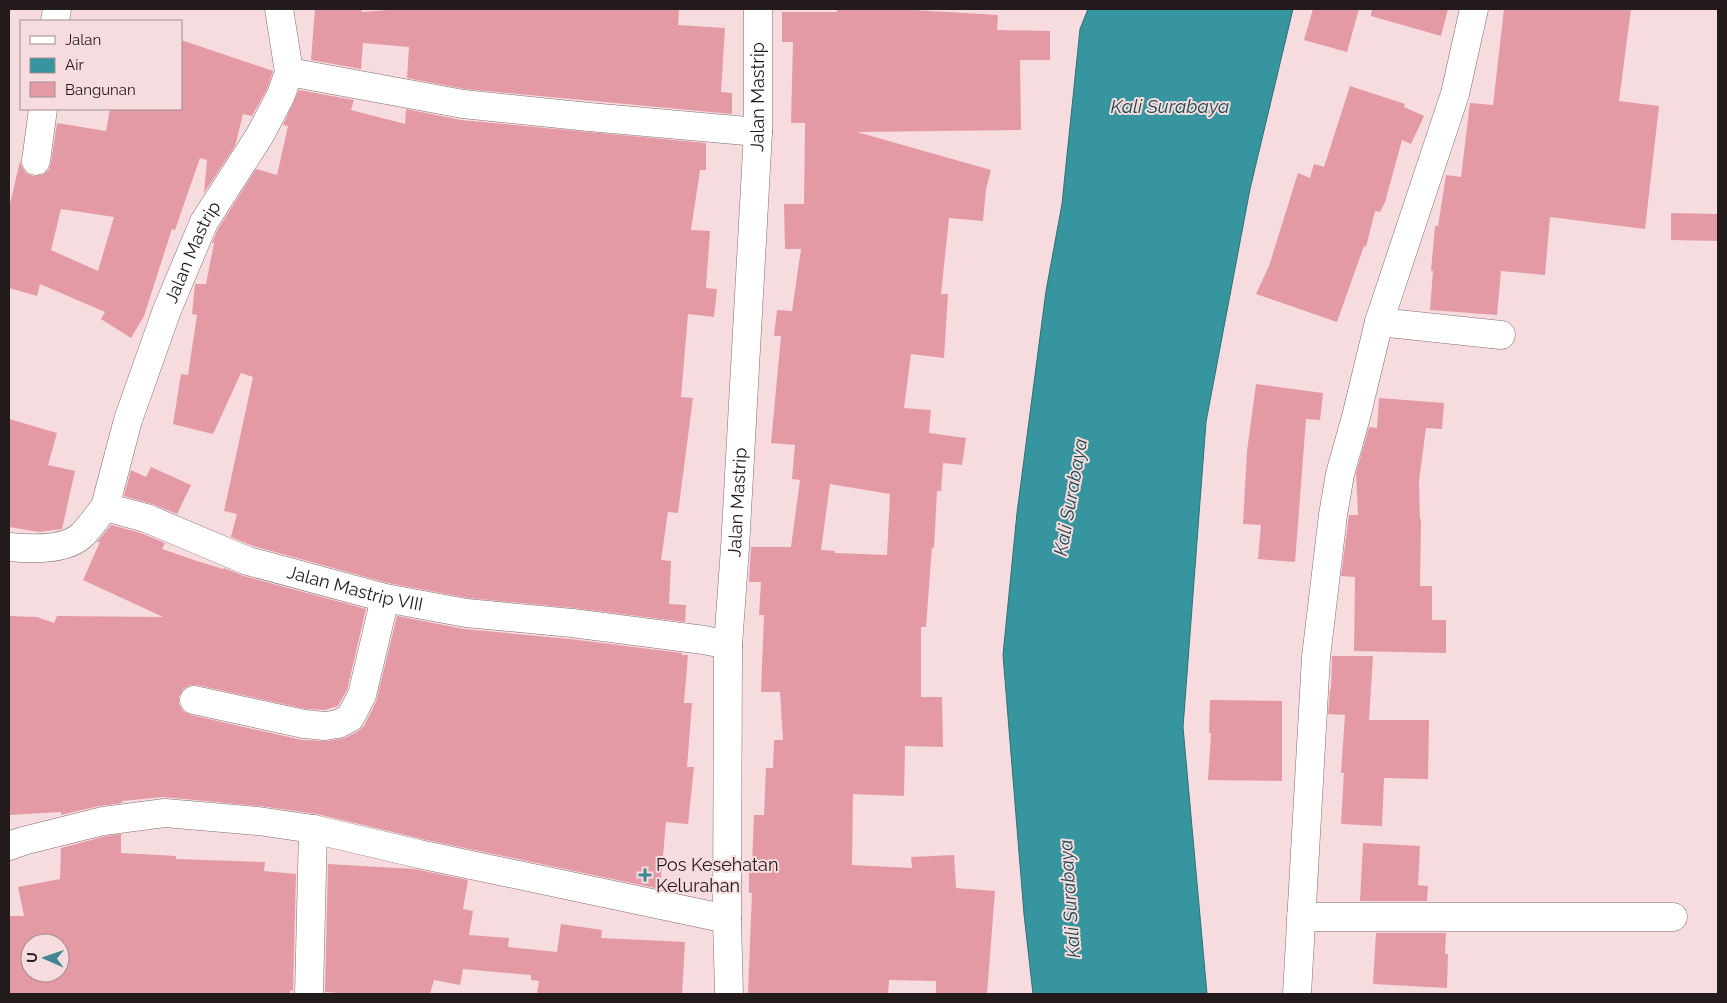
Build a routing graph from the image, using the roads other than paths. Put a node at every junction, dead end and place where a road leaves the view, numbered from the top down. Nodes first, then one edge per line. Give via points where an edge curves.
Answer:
1 (280, 9) edge
2 (758, 9) edge
3 (1474, 9) edge
4 (289, 72) junction
5 (43, 110) edge
6 (758, 132) junction
7 (36, 161) dead end
8 (1379, 322) junction
9 (1501, 335) dead end
10 (105, 506) junction
11 (9, 547) edge
12 (385, 598) junction
13 (728, 645) junction
14 (194, 700) dead end
15 (313, 828) junction
16 (9, 846) edge
17 (1301, 917) junction
18 (1673, 917) dead end
19 (727, 918) junction
20 (309, 994) edge
21 (729, 994) edge
22 (1296, 994) edge

1 - 4 street, Jalan Mastrip
2 - 6 street, Jalan Mastrip
3 - 8 street via 1455,94
4 - 6 street via 463,104
4 - 10 street, Jalan Mastrip via 260,135 200,231 167,310 128,420
5 - 7 street
6 - 13 street, Jalan Mastrip
8 - 9 street
8 - 17 street via 1332,515 1316,657
10 - 11 street via 82,536 60,546
10 - 12 street, Jalan Mastrip VIII via 146,518 248,561
12 - 13 street, Jalan Mastrip VIII via 466,613 572,623
12 - 14 street via 362,695 350,718 326,726 304,724
13 - 19 street, Jalan Mastrip
15 - 16 street via 165,813 103,821
15 - 19 street via 429,856
15 - 20 street
17 - 18 street
17 - 22 street
19 - 21 street, Jalan Mastrip

